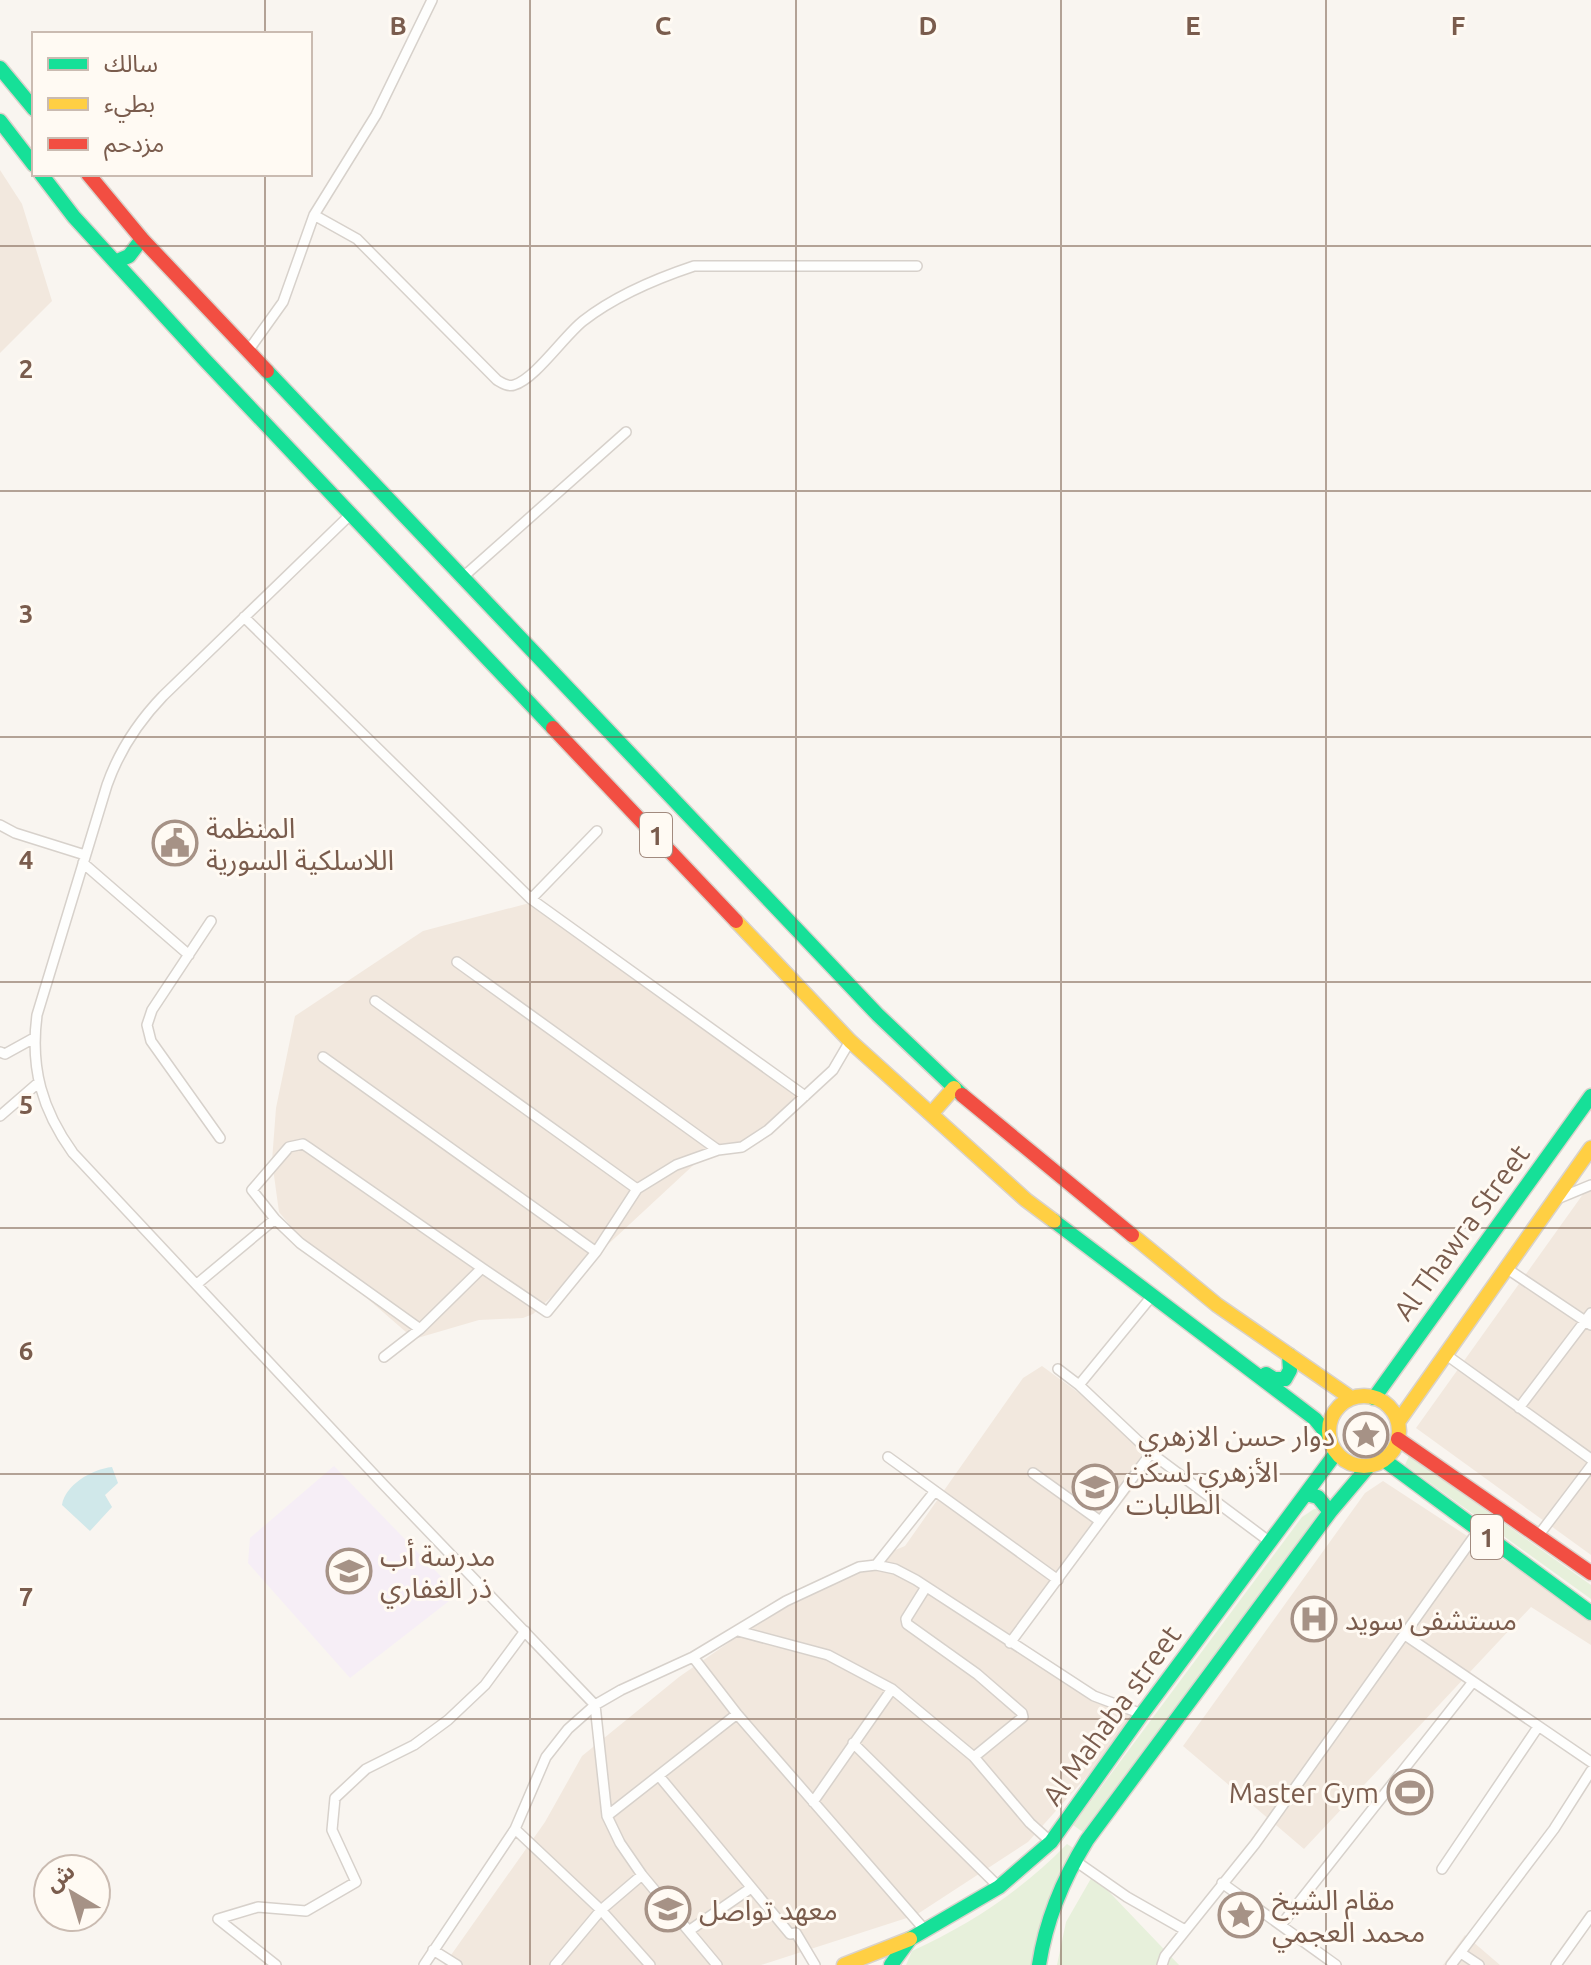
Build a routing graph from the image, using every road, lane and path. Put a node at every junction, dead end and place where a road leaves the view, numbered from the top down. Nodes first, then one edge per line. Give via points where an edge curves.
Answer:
1 (432, 0) edge
2 (0, 68) edge
3 (32, 107) edge
4 (0, 121) edge
5 (32, 162) edge
6 (43, 176) edge
7 (90, 176) edge
8 (314, 215) junction
9 (142, 239) junction
10 (115, 262) junction
11 (917, 266) dead end
12 (248, 351) junction
13 (626, 432) dead end
14 (351, 514) junction
15 (463, 577) junction
16 (244, 617) junction
17 (0, 825) edge
18 (597, 831) dead end
19 (84, 859) junction
20 (531, 899) junction
21 (211, 921) dead end
22 (189, 955) junction
23 (457, 962) dead end
24 (375, 1001) dead end
25 (34, 1038) junction
26 (850, 1041) junction
27 (0, 1052) edge
28 (323, 1057) dead end
29 (38, 1083) junction
30 (954, 1088) junction
31 (805, 1096) junction
32 (1591, 1096) edge
33 (931, 1114) junction
34 (0, 1116) edge
35 (220, 1138) dead end
36 (1591, 1148) edge
37 (718, 1150) junction
38 (1591, 1185) edge
39 (637, 1189) junction
40 (1555, 1200) junction
41 (275, 1219) junction
42 (596, 1252) junction
43 (482, 1268) junction
44 (1506, 1268) junction
45 (197, 1284) junction
46 (1152, 1296) junction
47 (1589, 1319) edge
48 (420, 1329) junction
49 (1445, 1354) junction
50 (1231, 1355) junction
51 (1289, 1355) junction
52 (384, 1357) dead end
53 (1058, 1369) dead end
54 (1079, 1385) junction
55 (1351, 1398) junction
56 (1374, 1398) junction
57 (1519, 1408) junction
58 (1398, 1422) junction
59 (1328, 1435) junction
60 (1398, 1439) junction
61 (1151, 1453) junction
62 (1336, 1453) junction
63 (888, 1457) dead end
64 (1591, 1459) edge
65 (1384, 1460) junction
66 (1591, 1466) edge
67 (1368, 1467) junction
68 (1033, 1473) dead end
69 (935, 1491) junction
70 (1306, 1494) junction
71 (1330, 1512) junction
72 (1100, 1521) junction
73 (1478, 1531) junction
74 (1538, 1536) junction
75 (1270, 1542) junction
76 (876, 1565) junction
77 (1591, 1573) edge
78 (1058, 1580) junction
79 (926, 1587) junction
80 (1591, 1613) edge
81 (525, 1631) junction
82 (738, 1631) junction
83 (1405, 1635) junction
84 (1010, 1643) junction
85 (693, 1657) junction
86 (1472, 1683) junction
87 (892, 1689) junction
88 (595, 1705) junction
89 (737, 1714) junction
90 (1142, 1714) junction
91 (1538, 1727) junction
92 (853, 1743) junction
93 (974, 1757) junction
94 (1591, 1762) edge
95 (1591, 1771) edge
96 (659, 1776) junction
97 (813, 1802) junction
98 (607, 1816) junction
99 (1065, 1824) junction
100 (515, 1829) junction
101 (1087, 1840) junction
102 (1051, 1842) junction
103 (1074, 1860) junction
104 (1442, 1869) dead end
105 (642, 1875) junction
106 (1222, 1883) junction
107 (999, 1887) junction
108 (751, 1888) junction
109 (601, 1910) junction
110 (1591, 1916) edge
111 (1281, 1925) junction
112 (924, 1929) junction
113 (690, 1930) junction
114 (1185, 1930) junction
115 (910, 1939) junction
116 (433, 1950) junction
117 (1461, 1953) junction
118 (276, 1965) edge
119 (424, 1965) edge
120 (457, 1965) edge
121 (555, 1965) edge
122 (650, 1965) edge
123 (717, 1965) edge
124 (815, 1965) edge
125 (844, 1965) edge
126 (891, 1965) edge
127 (1039, 1965) edge
128 (1162, 1965) edge
129 (1336, 1965) edge
130 (1451, 1965) edge
131 (1479, 1965) edge
132 (1556, 1965) edge

1 - 8 street via 376,115
2 - 3 main road
4 - 5 main road
6 - 10 main road, 1
7 - 9 main road, 1
8 - 11 street via 357,239 506,385 529,376 599,309 694,266
8 - 12 street via 283,302
9 - 10 main road via 129,256
9 - 12 main road, 1
10 - 14 main road, 1
12 - 15 main road, 1
13 - 15 street
14 - 16 street
14 - 26 main road, 1
15 - 30 main road, 1 via 878,1015
16 - 19 street via 134,730 112,770
16 - 20 street
17 - 19 street
18 - 20 street
19 - 22 street
19 - 25 street via 41,997
20 - 31 street
21 - 22 street
22 - 35 street via 150,1015 147,1031
23 - 37 street
24 - 39 street
25 - 27 street
25 - 29 street
26 - 31 street via 833,1070
26 - 33 main road, 1
28 - 42 street
29 - 34 street
29 - 45 street via 51,1120 73,1153
30 - 33 main road
30 - 51 main road, 1 via 1217,1305
31 - 37 street via 742,1147
32 - 56 main road, Al Thawra Street
33 - 46 main road, 1 via 1026,1200
36 - 40 main road, Al Thawra Street
37 - 39 street via 676,1165
38 - 40 street
39 - 42 street
40 - 44 main road, Al Thawra Street
41 - 43 street via 252,1190 289,1147 303,1144
41 - 45 street
41 - 48 street via 300,1243
42 - 43 street via 547,1312
43 - 48 street
44 - 47 street
44 - 49 main road, Al Thawra Street
45 - 81 street
46 - 50 main road, 1
46 - 54 street
47 - 57 street
48 - 52 street
49 - 57 street
49 - 58 main road, Al Thawra Street
50 - 51 main road via 1280,1381 1289,1375
50 - 59 main road, 1 via 1315,1419
51 - 55 main road, 1
53 - 54 street
54 - 61 street
55 - 56 main road
55 - 59 main road via 1334,1413
56 - 58 main road via 1393,1411
57 - 64 street
58 - 60 main road
59 - 62 main road
60 - 65 main road
60 - 74 main road, 1
61 - 72 street
61 - 75 street
62 - 67 main road via 1351,1465
62 - 70 main road, Al Mahaba street
63 - 69 street
65 - 67 main road
65 - 73 main road, 1
66 - 74 street
67 - 71 main road, Al Mahaba street
68 - 72 street
69 - 76 street
69 - 78 street
70 - 71 main road via 1324,1501
70 - 75 main road, Al Mahaba street
71 - 101 main road, Al Mahaba street
72 - 78 street
73 - 80 main road, 1
73 - 83 street
74 - 77 main road, 1
75 - 90 main road, Al Mahaba street
76 - 79 street
76 - 82 street via 859,1567 786,1601
78 - 84 street
79 - 84 street
79 - 93 street via 907,1624 1022,1713
81 - 88 street
81 - 118 street via 485,1685 448,1720 414,1745 366,1769 335,1798 332,1830 356,1882 306,1911 258,1907 218,1919
82 - 85 street
82 - 87 street via 828,1655
83 - 86 street
83 - 106 street
84 - 90 street via 1094,1696
85 - 88 street
85 - 89 street
86 - 91 street
86 - 111 street
87 - 92 street
87 - 93 street
88 - 98 street
88 - 100 street via 546,1757
89 - 96 street
89 - 97 street
90 - 99 main road, Al Mahaba street
91 - 94 street
91 - 104 street
92 - 97 street
92 - 107 street
93 - 102 street
95 - 117 street
96 - 98 street
96 - 108 street
97 - 112 street
98 - 105 street
99 - 101 main road via 1076,1837
99 - 102 main road, Al Mahaba street
100 - 109 street
100 - 116 street
101 - 103 main road, Al Mahaba street
102 - 107 main road, Al Mahaba street
103 - 114 street
103 - 127 main road, Al Mahaba street via 1043,1935
105 - 109 street
105 - 113 street
106 - 111 street
106 - 114 street
107 - 112 main road, Al Mahaba street
108 - 113 street
108 - 124 street via 790,1934 796,1933
109 - 121 street
109 - 122 street
110 - 132 street
111 - 129 street
112 - 115 main road, Al Mahaba street
113 - 123 street
114 - 128 street
115 - 125 main road
115 - 126 main road, Al Mahaba street
116 - 119 street
116 - 120 street
117 - 130 street
117 - 131 street

